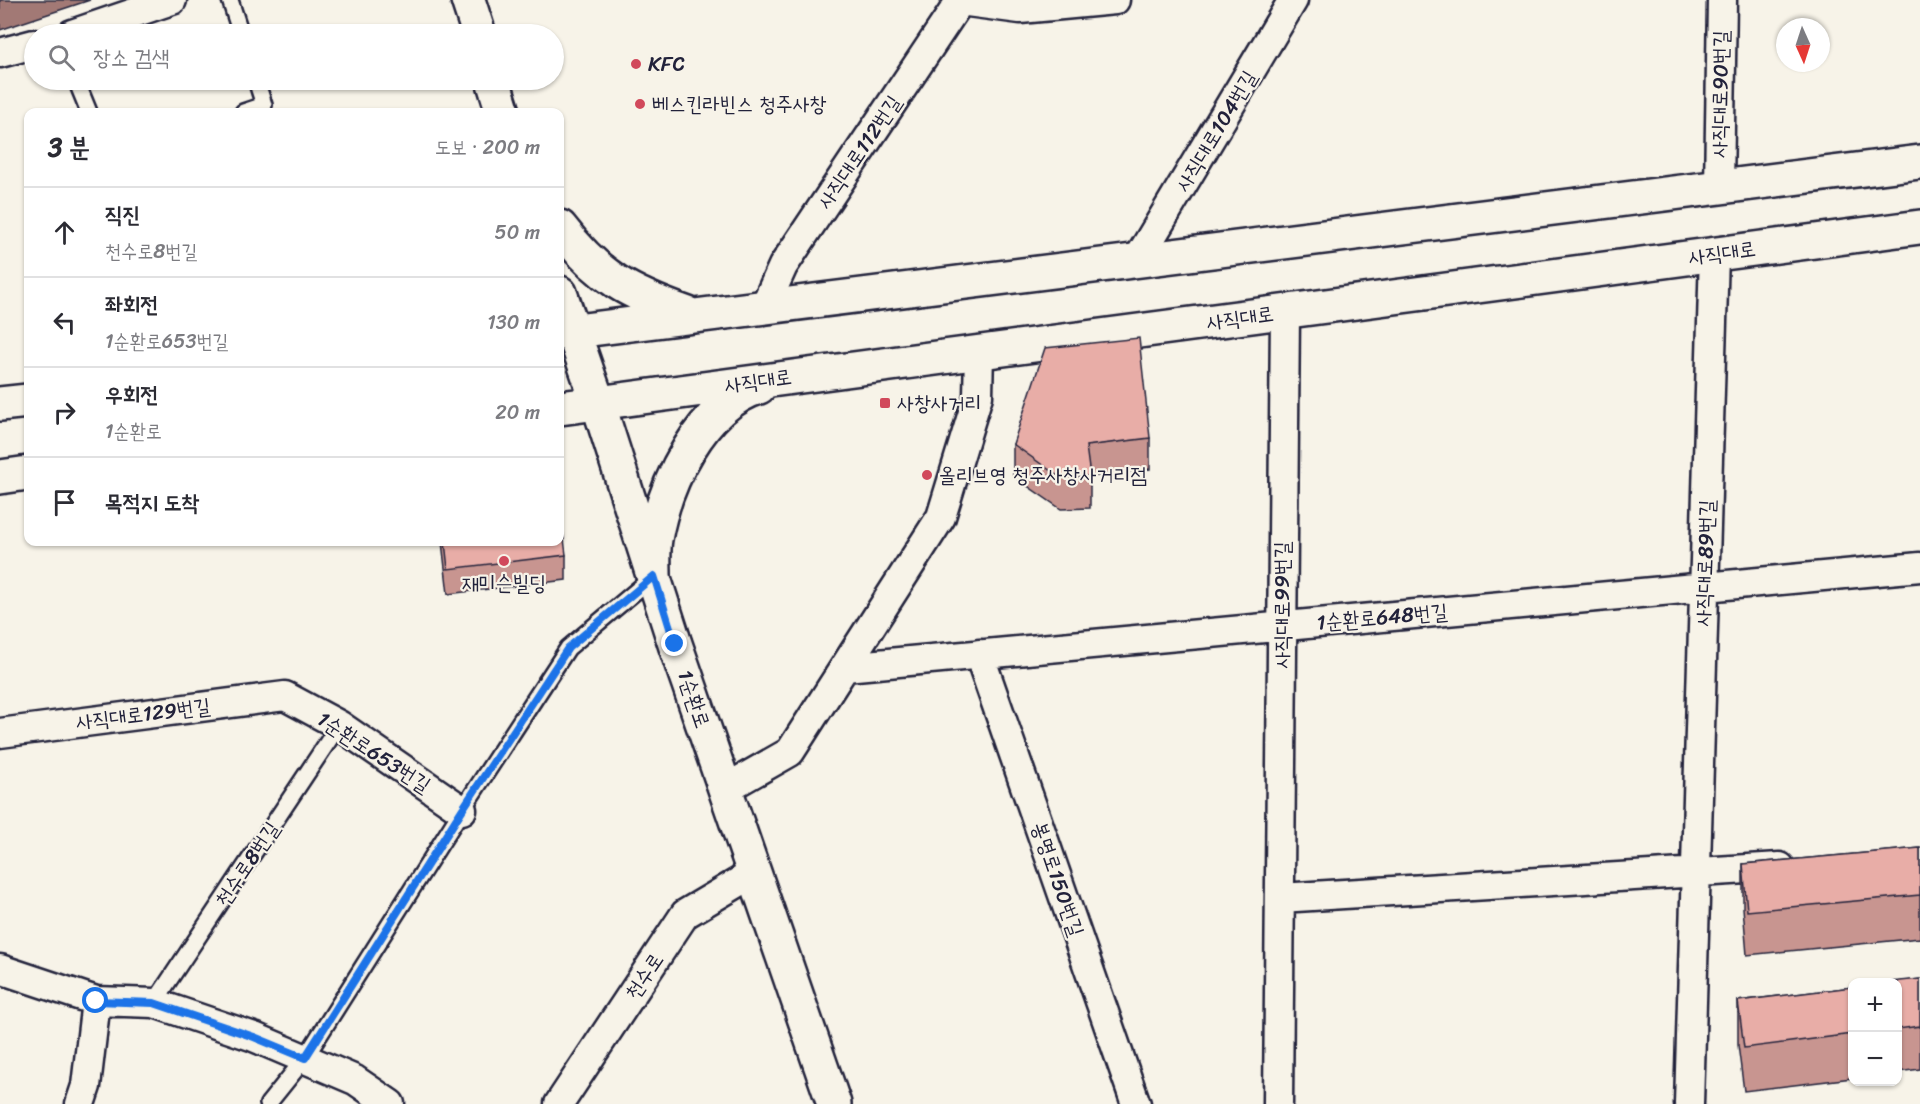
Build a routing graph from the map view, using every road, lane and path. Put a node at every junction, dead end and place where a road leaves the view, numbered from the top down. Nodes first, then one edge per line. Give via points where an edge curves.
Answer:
1 (172, 0) edge
2 (230, 0) edge
3 (468, 0) edge
4 (960, 0) edge
5 (1114, 0) edge
6 (1293, 0) edge
7 (1722, 0) edge
8 (101, 24) edge
9 (238, 24) edge
10 (476, 24) edge
11 (24, 47) edge
12 (0, 53) edge
13 (80, 90) edge
14 (259, 90) edge
15 (496, 90) edge
16 (87, 108) edge
17 (255, 108) edge
18 (502, 108) edge
19 (1920, 162) edge
20 (1719, 187) junction
21 (1920, 227) edge
22 (564, 231) edge
23 (1714, 254) junction
24 (1137, 261) junction
25 (764, 308) junction
26 (1285, 312) junction
27 (564, 315) edge
28 (695, 316) junction
29 (567, 332) edge
30 (979, 352) junction
31 (804, 375) junction
32 (24, 401) edge
33 (598, 403) junction
34 (0, 404) edge
35 (564, 407) edge
36 (24, 474) edge
37 (0, 477) edge
38 (1920, 567) edge
39 (654, 576) junction
40 (1704, 587) junction
41 (1282, 626) junction
42 (979, 654) junction
43 (845, 667) junction
44 (285, 696) joint
45 (339, 725) junction
46 (0, 733) edge
47 (725, 789) junction
48 (462, 810) junction
49 (1802, 866) edge
50 (1696, 872) junction
51 (754, 873) junction
52 (1280, 898) junction
53 (0, 969) edge
54 (96, 1001) junction
55 (154, 1003) junction
56 (305, 1058) junction
57 (80, 1104) edge
58 (268, 1104) edge
59 (390, 1104) edge
60 (559, 1104) edge
61 (834, 1104) edge
62 (1136, 1104) edge
63 (1278, 1104) edge
64 (1689, 1104) edge

1 - 8 street
2 - 9 lane
3 - 10 main road
4 - 5 street via 1020,9
4 - 25 street, 사직대로112번길 via 783,266
6 - 24 street, 사직대로104번길
7 - 20 street, 사직대로90번길
11 - 12 street
13 - 16 lane
14 - 17 lane via 264,105
15 - 18 main road
19 - 20 main road
20 - 24 main road
21 - 23 main road, 사직대로
22 - 28 main road via 592,264 619,285
23 - 26 main road, 사직대로
23 - 40 street, 사직대로89번길
24 - 25 main road
25 - 28 main road
26 - 30 main road, 사직대로
26 - 41 street, 사직대로99번길
27 - 29 main road, 1순환로
28 - 29 main road
29 - 33 main road, 1순환로
30 - 31 main road, 사직대로
30 - 43 street via 978,396 941,517
31 - 33 main road, 사직대로
31 - 39 main road via 755,388 725,405 698,436 678,467 665,500 655,540
32 - 34 main road
33 - 35 main road, 사직대로
33 - 39 main road, 1순환로
36 - 37 main road
38 - 40 street, 1순환로648번길
39 - 47 main road, 1순환로
39 - 48 lane via 568,648
40 - 41 street, 1순환로648번길
40 - 50 street, 사직대로89번길
41 - 42 street, 1순환로648번길
41 - 52 street, 사직대로99번길
42 - 43 street, 1순환로648번길
42 - 62 street, 봉명로150번길
43 - 47 street via 790,752
44 - 45 street, 1순환로653번길
44 - 46 street, 사직대로129번길
45 - 48 street, 1순환로653번길
45 - 55 lane, 천수로8번길
47 - 51 main road, 1순환로
48 - 56 lane
49 - 50 street
50 - 52 street
50 - 64 street, 사직대로89번길
51 - 60 street, 천수로 via 685,914
51 - 61 main road, 1순환로
52 - 63 street, 사직대로99번길
53 - 54 street
54 - 55 street
54 - 57 street via 86,1086
55 - 56 street
56 - 58 lane
56 - 59 street via 356,1080

